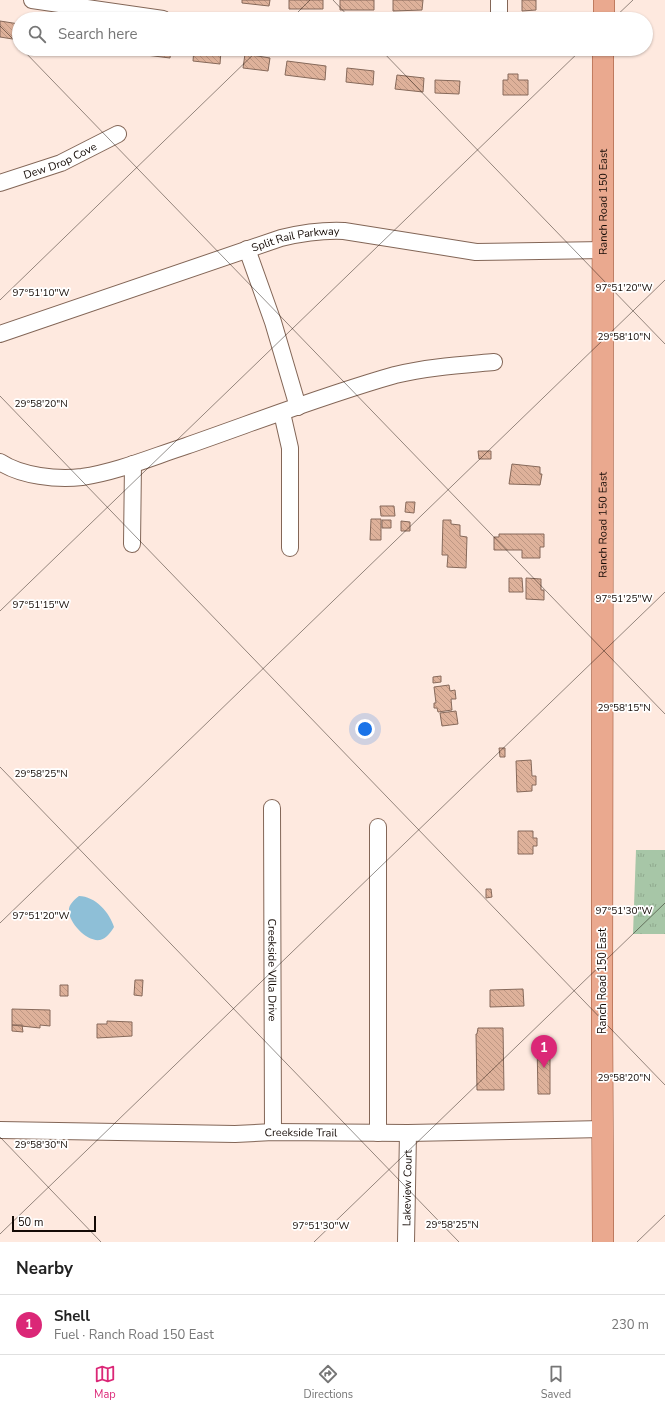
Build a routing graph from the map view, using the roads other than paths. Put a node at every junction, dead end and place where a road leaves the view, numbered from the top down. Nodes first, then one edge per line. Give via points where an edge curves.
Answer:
1 (32, 0) edge
2 (499, 0) edge
3 (604, 0) edge
4 (115, 12) edge
5 (499, 12) edge
6 (604, 12) edge
7 (603, 56) edge
8 (118, 134) dead end
9 (0, 183) edge
10 (247, 250) junction
11 (604, 250) junction
12 (0, 334) edge
13 (494, 362) dead end
14 (298, 407) junction
15 (282, 413) junction
16 (0, 462) edge
17 (134, 464) junction
18 (132, 544) dead end
19 (290, 548) dead end
20 (272, 808) dead end
21 (378, 827) dead end
22 (603, 1129) junction
23 (0, 1130) edge
24 (273, 1132) junction
25 (378, 1132) junction
26 (408, 1133) junction
27 (406, 1242) edge
28 (603, 1242) edge

1 - 4 street
2 - 5 street
3 - 6 main road
7 - 11 main road, Ranch Road 150 East
8 - 9 street, Dew Drop Cove via 61,163
10 - 11 street, Split Rail Parkway via 281,238 325,230 476,252
10 - 12 street, Split Rail Parkway
10 - 14 street via 273,322
11 - 22 main road, Ranch Road 150 East
13 - 14 street via 421,370
14 - 15 street
15 - 17 street
15 - 19 street via 290,448
16 - 17 street via 27,473 53,478 82,477
17 - 18 street
20 - 24 street, Creekside Villa Drive
21 - 25 street
22 - 26 street, Creekside Trail
22 - 28 main road, Ranch Road 150 East
23 - 24 street, Creekside Trail via 235,1134
24 - 25 street, Creekside Trail
25 - 26 street, Creekside Trail
26 - 27 street, Lakeview Court

